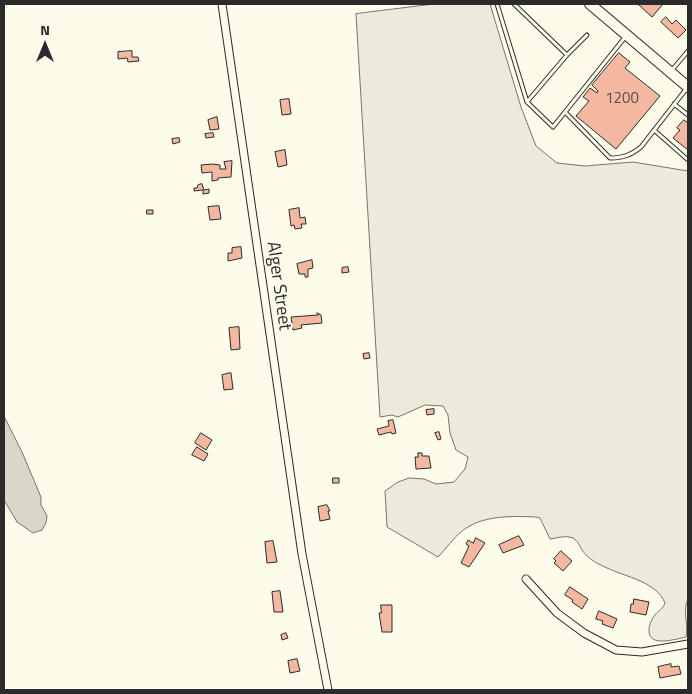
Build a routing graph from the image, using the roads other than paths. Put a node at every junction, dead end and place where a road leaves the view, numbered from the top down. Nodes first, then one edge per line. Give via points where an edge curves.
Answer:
1 (222, 4) edge
2 (497, 4) edge
3 (514, 4) edge
4 (590, 4) edge
5 (587, 35) dead end
6 (626, 36) junction
7 (688, 51) edge
8 (567, 55) junction
9 (670, 72) junction
10 (688, 87) edge
11 (527, 102) junction
12 (674, 104) junction
13 (566, 113) junction
14 (688, 115) edge
15 (654, 130) junction
16 (688, 160) edge
17 (526, 579) dead end
18 (688, 644) edge
19 (328, 690) edge

1 - 19 street, Alger Street via 305,573
2 - 11 lane
3 - 8 lane
4 - 6 main road
5 - 8 lane
6 - 9 main road
6 - 13 lane
7 - 9 lane
8 - 11 lane
9 - 10 main road
10 - 12 lane
11 - 13 lane via 553,127
12 - 14 lane
12 - 15 lane
13 - 15 lane via 610,158 631,154
15 - 16 lane
17 - 18 street via 557,613 584,633 616,650 642,652

